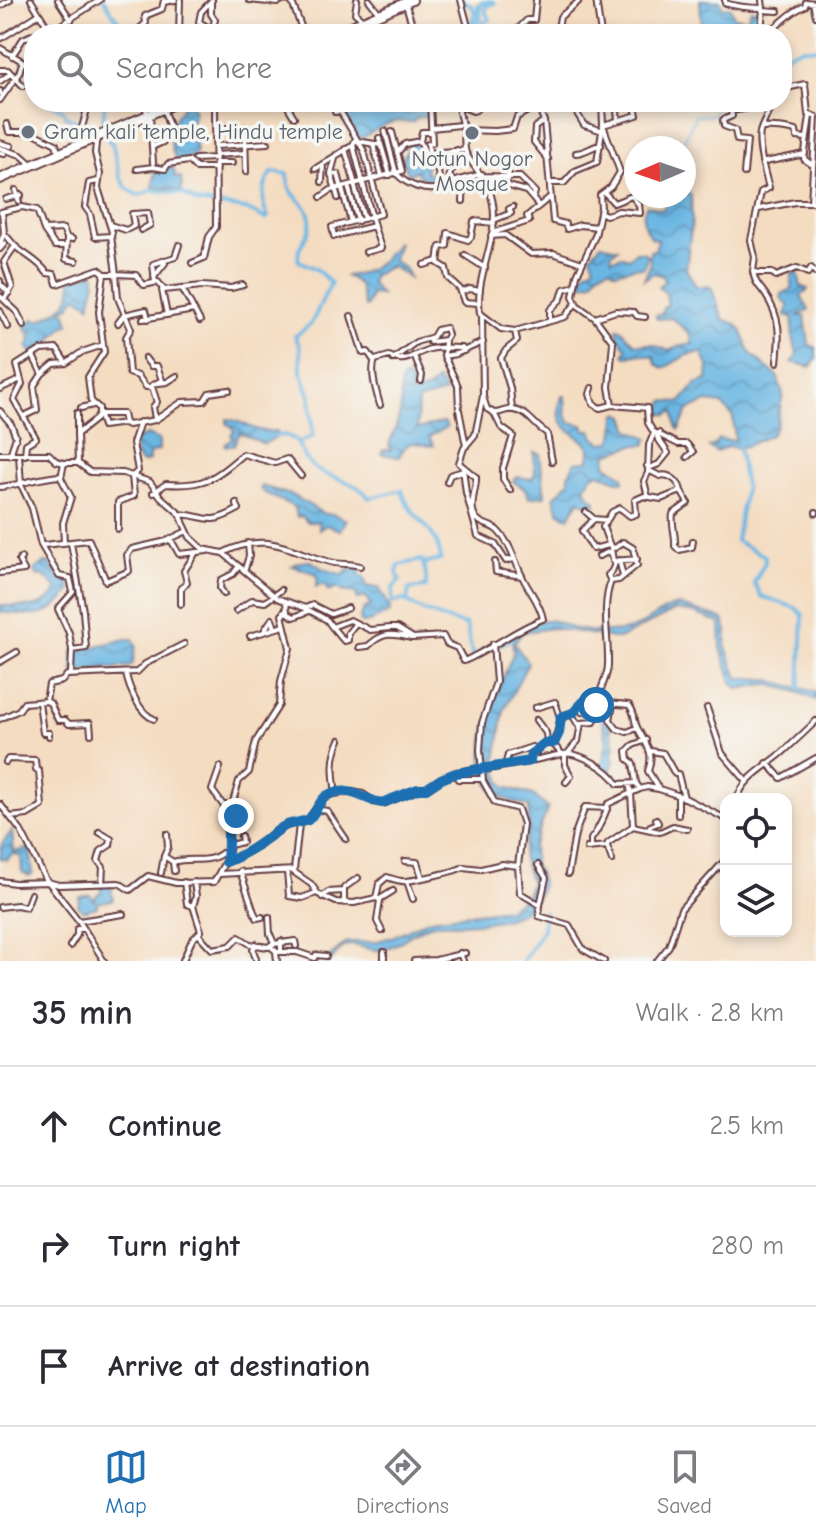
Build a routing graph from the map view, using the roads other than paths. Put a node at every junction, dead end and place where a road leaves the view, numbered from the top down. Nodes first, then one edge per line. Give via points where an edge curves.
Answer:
1 (10, 0) edge
2 (31, 0) edge
3 (58, 0) edge
4 (100, 0) edge
5 (178, 0) edge
6 (212, 0) edge
7 (249, 0) edge
8 (291, 0) edge
9 (357, 0) edge
10 (461, 0) edge
11 (536, 0) edge
12 (596, 0) edge
13 (725, 0) edge
14 (762, 0) edge
15 (164, 1) edge
16 (370, 1) edge
17 (806, 1) edge
18 (412, 2) edge
19 (578, 2) edge
20 (814, 3) edge
21 (0, 6) edge
22 (762, 9) junction
23 (778, 11) dead end
24 (39, 14) junction
25 (380, 14) junction
26 (816, 16) edge
27 (71, 20) junction
28 (364, 21) junction
29 (45, 24) edge
30 (63, 24) edge
31 (145, 24) edge
32 (179, 24) edge
33 (203, 24) edge
34 (214, 24) edge
35 (300, 24) edge
36 (357, 24) edge
37 (359, 24) edge
38 (414, 24) edge
39 (467, 24) edge
40 (523, 24) edge
41 (559, 24) edge
42 (600, 24) edge
43 (762, 24) edge
44 (779, 24) edge
45 (0, 39) edge
46 (24, 39) edge
47 (0, 48) edge
48 (12, 56) junction
49 (22, 63) joint
50 (0, 70) edge
51 (12, 76) junction
52 (0, 81) edge
53 (23, 86) dead end
54 (812, 86) dead end
55 (792, 87) edge
56 (806, 90) junction
57 (0, 100) edge
58 (86, 112) edge
59 (153, 112) edge
60 (164, 112) edge
61 (215, 112) edge
62 (291, 112) edge
63 (340, 112) edge
64 (432, 112) edge
65 (458, 112) edge
66 (524, 112) edge
67 (540, 112) edge
68 (576, 112) edge
69 (602, 112) edge
70 (617, 112) edge
71 (636, 112) edge
72 (732, 112) edge
73 (769, 112) edge
74 (148, 114) junction
75 (294, 117) dead end
76 (814, 117) edge
77 (618, 120) junction
78 (544, 121) junction
79 (7, 124) dead end
80 (463, 128) junction
81 (603, 128) junction
82 (762, 128) junction
83 (215, 129) junction
84 (431, 130) junction
85 (385, 131) dead end
86 (392, 132) dead end
87 (379, 138) dead end
88 (806, 138) junction
89 (86, 140) junction
90 (420, 141) junction
91 (355, 142) junction
92 (395, 142) junction
93 (268, 143) dead end
94 (246, 144) junction
95 (373, 144) junction
96 (405, 144) junction
97 (381, 145) junction
98 (601, 145) junction
99 (11, 146) dead end
100 (216, 146) junction
101 (152, 147) junction
102 (345, 149) junction
103 (1, 150) edge
104 (62, 150) junction
105 (457, 150) junction
106 (465, 150) junction
107 (246, 153) junction
108 (397, 153) junction
109 (576, 153) dead end
110 (432, 154) junction
111 (805, 154) junction
112 (336, 155) junction
113 (469, 158) junction
114 (195, 159) dead end
115 (460, 159) dead end
116 (548, 159) junction
117 (216, 161) junction
118 (324, 162) junction
119 (30, 163) junction
120 (153, 163) dead end
121 (232, 163) dead end
122 (764, 163) junction
123 (811, 164) junction
124 (495, 167) dead end
125 (137, 169) dead end
126 (315, 169) dead end
127 (246, 172) dead end
128 (396, 173) junction
129 (744, 173) dead end
130 (390, 175) junction
131 (495, 175) junction
132 (509, 175) junction
133 (382, 177) junction
134 (0, 178) edge
135 (372, 180) junction
136 (464, 180) junction
137 (485, 180) junction
138 (98, 181) junction
139 (452, 181) junction
140 (322, 182) dead end
141 (363, 182) junction
142 (551, 183) junction
143 (352, 185) junction
144 (441, 188) junction
145 (338, 189) junction
146 (466, 189) junction
147 (604, 192) junction
148 (321, 197) dead end
149 (550, 197) junction
150 (338, 198) dead end
151 (533, 198) junction
152 (463, 201) dead end
153 (813, 202) edge
154 (539, 206) junction
155 (513, 207) dead end
156 (759, 209) junction
157 (1, 212) edge
158 (600, 212) junction
159 (372, 217) junction
160 (361, 220) junction
161 (351, 222) junction
162 (494, 222) junction
163 (110, 225) junction
164 (374, 226) junction
165 (597, 227) junction
166 (44, 230) junction
167 (141, 230) dead end
168 (4, 233) junction
169 (491, 235) junction
170 (111, 236) junction
171 (2, 245) edge
172 (65, 245) junction
173 (179, 245) dead end
174 (15, 246) junction
175 (366, 252) dead end
176 (465, 255) dead end
177 (76, 261) dead end
178 (166, 261) junction
179 (437, 261) junction
180 (192, 263) dead end
181 (582, 263) junction
182 (424, 265) dead end
183 (485, 268) junction
184 (753, 271) junction
185 (816, 273) edge
186 (104, 274) junction
187 (116, 274) junction
188 (155, 280) junction
189 (0, 281) edge
190 (243, 285) dead end
191 (575, 286) junction
192 (182, 288) junction
193 (162, 290) junction
194 (480, 291) junction
195 (461, 292) junction
196 (9, 293) junction
197 (1, 298) edge
198 (479, 303) junction
199 (578, 305) junction
200 (194, 310) junction
201 (0, 311) edge
202 (124, 315) junction
203 (167, 315) junction
204 (351, 316) dead end
205 (482, 317) junction
206 (645, 317) dead end
207 (595, 318) junction
208 (550, 320) junction
209 (200, 321) dead end
210 (118, 323) dead end
211 (24, 326) dead end
212 (8, 327) dead end
213 (515, 331) junction
214 (445, 340) junction
215 (430, 342) dead end
216 (483, 342) junction
217 (103, 345) junction
218 (444, 348) junction
219 (464, 351) junction
220 (33, 356) junction
221 (444, 356) junction
222 (145, 358) dead end
223 (415, 358) junction
224 (393, 359) junction
225 (374, 361) junction
226 (777, 362) dead end
227 (66, 363) junction
228 (42, 374) junction
229 (177, 376) dead end
230 (20, 379) junction
231 (421, 381) dead end
232 (159, 383) junction
233 (151, 386) junction
234 (592, 388) dead end
235 (0, 389) edge
236 (229, 390) dead end
237 (483, 394) junction
238 (93, 405) junction
239 (380, 405) dead end
240 (612, 405) junction
241 (81, 408) dead end
242 (512, 410) junction
243 (0, 411) edge
244 (77, 413) dead end
245 (494, 413) junction
246 (100, 414) junction
247 (23, 417) junction
248 (155, 419) junction
249 (140, 422) junction
250 (125, 423) junction
251 (656, 432) junction
252 (77, 434) junction
253 (466, 446) junction
254 (0, 454) edge
255 (10, 455) junction
256 (22, 455) junction
257 (687, 457) dead end
258 (552, 461) dead end
259 (64, 463) junction
260 (78, 463) junction
261 (648, 468) junction
262 (463, 469) junction
263 (61, 476) junction
264 (132, 476) junction
265 (301, 476) dead end
266 (447, 482) dead end
267 (21, 485) junction
268 (0, 487) edge
269 (510, 490) dead end
270 (155, 491) junction
271 (681, 491) junction
272 (648, 497) junction
273 (236, 503) dead end
274 (586, 512) dead end
275 (180, 514) junction
276 (594, 519) junction
277 (607, 520) junction
278 (185, 527) junction
279 (118, 529) dead end
280 (168, 540) junction
281 (693, 541) dead end
282 (64, 543) junction
283 (71, 543) junction
284 (248, 543) junction
285 (41, 545) junction
286 (610, 548) junction
287 (207, 551) junction
288 (223, 553) junction
289 (195, 554) junction
290 (599, 556) dead end
291 (21, 558) dead end
292 (514, 558) junction
293 (637, 559) junction
294 (619, 560) junction
295 (495, 562) dead end
296 (360, 566) dead end
297 (242, 568) junction
298 (0, 573) edge
299 (625, 575) junction
300 (522, 576) junction
301 (611, 581) junction
302 (281, 590) dead end
303 (224, 594) dead end
304 (273, 595) junction
305 (286, 602) junction
306 (181, 604) dead end
307 (348, 608) dead end
308 (307, 610) junction
309 (236, 611) dead end
310 (284, 611) junction
311 (356, 623) junction
312 (284, 626) junction
313 (332, 627) junction
314 (275, 628) junction
315 (264, 631) junction
316 (250, 636) dead end
317 (413, 638) junction
318 (184, 644) dead end
319 (493, 644) junction
320 (359, 647) dead end
321 (72, 650) junction
322 (17, 652) dead end
323 (0, 662) edge
324 (71, 674) junction
325 (126, 674) junction
326 (46, 701) junction
327 (39, 702) junction
328 (598, 702) junction
329 (613, 704) junction
330 (579, 705) junction
331 (535, 708) dead end
332 (707, 708) dead end
333 (597, 712) junction
334 (571, 713) junction
335 (561, 717) junction
336 (0, 719) edge
337 (154, 719) dead end
338 (536, 720) dead end
339 (816, 721) edge
340 (579, 726) junction
341 (637, 728) junction
342 (91, 734) dead end
343 (49, 736) dead end
344 (340, 740) dead end
345 (646, 740) junction
346 (547, 743) junction
347 (554, 743) junction
348 (651, 751) junction
349 (536, 752) junction
350 (565, 754) junction
351 (816, 758) edge
352 (530, 761) junction
353 (6, 762) dead end
354 (767, 763) junction
355 (502, 766) junction
356 (220, 767) dead end
357 (481, 769) junction
358 (455, 774) junction
359 (483, 778) junction
360 (566, 782) dead end
361 (747, 782) junction
362 (636, 783) junction
363 (629, 784) junction
364 (640, 789) junction
365 (659, 789) junction
366 (336, 793) junction
367 (631, 793) junction
368 (741, 793) edge
369 (681, 797) junction
370 (0, 804) edge
371 (232, 805) junction
372 (608, 808) junction
373 (317, 809) junction
374 (678, 815) dead end
375 (720, 816) edge
376 (10, 817) junction
377 (656, 819) dead end
378 (299, 824) junction
379 (633, 826) junction
380 (649, 829) junction
381 (687, 829) dead end
382 (99, 832) dead end
383 (167, 834) dead end
384 (241, 836) dead end
385 (174, 837) dead end
386 (346, 839) dead end
387 (168, 841) junction
388 (230, 845) junction
389 (607, 846) junction
390 (213, 853) dead end
391 (164, 856) junction
392 (207, 858) junction
393 (227, 860) junction
394 (612, 860) dead end
395 (405, 861) dead end
396 (173, 862) junction
397 (538, 865) dead end
398 (721, 865) edge
399 (518, 866) junction
400 (174, 871) dead end
401 (240, 871) junction
402 (289, 871) junction
403 (161, 873) dead end
404 (220, 874) junction
405 (568, 874) dead end
406 (422, 877) junction
407 (358, 878) dead end
408 (0, 881) edge
409 (407, 881) junction
410 (48, 882) junction
411 (184, 882) junction
412 (194, 882) junction
413 (102, 884) junction
414 (343, 891) junction
415 (393, 891) dead end
416 (316, 893) junction
417 (31, 894) dead end
418 (322, 897) junction
419 (378, 898) junction
420 (413, 899) dead end
421 (344, 903) junction
422 (539, 904) junction
423 (193, 906) junction
424 (0, 907) edge
425 (123, 914) dead end
426 (262, 917) dead end
427 (269, 917) dead end
428 (79, 921) junction
429 (84, 929) junction
430 (382, 931) dead end
431 (199, 935) junction
432 (281, 941) junction
433 (256, 944) junction
434 (272, 945) junction
435 (70, 946) dead end
436 (296, 946) dead end
437 (279, 950) junction
438 (384, 952) dead end
439 (326, 956) dead end
440 (256, 959) edge
441 (183, 960) edge
442 (104, 961) edge
443 (277, 961) edge
444 (384, 961) edge
445 (414, 961) edge
446 (463, 961) edge
447 (604, 961) edge
448 (657, 961) edge

1 - 21 street
2 - 24 street
3 - 27 street
4 - 27 street
5 - 15 street
5 - 32 street
6 - 33 street via 201,12
6 - 34 street
7 - 8 street
8 - 35 street
9 - 28 street via 355,13
10 - 39 street
11 - 40 street via 534,20
12 - 42 street
13 - 22 street
14 - 22 street
15 - 31 street via 162,9 145,16
16 - 25 street
17 - 20 street
17 - 44 street
18 - 25 highway
18 - 37 highway
18 - 38 street
19 - 41 street
20 - 26 street
22 - 23 street
22 - 43 street
24 - 29 street
24 - 45 street
25 - 28 highway
27 - 30 street
28 - 36 highway
46 - 48 street
47 - 48 street
48 - 49 street
49 - 51 street
50 - 51 street
51 - 52 street
51 - 53 street
51 - 57 street
54 - 56 street
55 - 56 street via 805,84
56 - 76 street
58 - 89 street via 81,131
59 - 74 highway
60 - 101 street via 169,126 165,141
61 - 83 street
62 - 75 street
63 - 91 street
64 - 84 street
65 - 80 street
66 - 80 street via 513,129
67 - 78 street
68 - 81 street via 584,125
69 - 81 street
70 - 77 street
71 - 77 street
72 - 129 street via 724,126 735,130 737,140 747,141
73 - 82 street
74 - 89 highway
74 - 101 street
76 - 88 street
76 - 123 street
77 - 81 street
78 - 116 street
78 - 116 street via 535,127 534,142
79 - 104 street via 7,131 36,134
80 - 84 street
80 - 106 street
81 - 98 street
81 - 147 street via 620,172
82 - 88 street via 796,131 797,137
82 - 122 street
83 - 94 street via 244,126
83 - 100 street
84 - 90 street via 422,132
84 - 110 street
85 - 128 street
86 - 92 street
87 - 97 street
88 - 111 street
89 - 104 highway
89 - 138 street via 96,143
90 - 96 street
90 - 110 street via 426,154
91 - 95 street
91 - 102 street
91 - 135 street via 364,151
91 - 141 street
92 - 96 street
92 - 108 street
93 - 94 street
94 - 100 street
94 - 107 street
95 - 97 street
95 - 133 street
96 - 108 street
97 - 130 street
98 - 109 street
98 - 142 street via 597,162 575,171 564,183
99 - 103 street
100 - 117 street
101 - 120 street
102 - 112 street
102 - 143 street
103 - 119 street
104 - 119 highway
104 - 134 highway
105 - 106 street
105 - 110 street
105 - 139 street
106 - 113 street
107 - 117 street
107 - 127 street
108 - 128 street via 402,171
110 - 144 street
111 - 122 street
111 - 123 street
112 - 118 street
112 - 145 street via 331,175 338,174
113 - 115 street
113 - 137 street
114 - 117 street
116 - 142 street
117 - 121 street
117 - 125 street via 196,168 189,161 165,169
117 - 180 street via 216,227 204,258
118 - 126 street
118 - 140 street
119 - 134 highway
122 - 156 street via 769,188 761,192
123 - 153 street
124 - 131 street
128 - 130 street
128 - 144 street via 428,190
130 - 133 street
131 - 132 street
131 - 137 street
132 - 137 street via 508,180
132 - 151 street via 529,184
133 - 135 street
135 - 141 street
135 - 159 street via 381,213
136 - 137 street
136 - 139 street
136 - 146 street
137 - 146 street
137 - 151 street via 526,191
137 - 162 street
138 - 163 street
138 - 170 street via 89,183 85,208 95,237
139 - 144 street
141 - 143 street
141 - 159 street
142 - 149 street
143 - 145 street
143 - 160 street
145 - 148 street
145 - 150 street
145 - 161 street
146 - 152 street
147 - 158 street
147 - 158 street via 614,203 632,196 640,213
149 - 154 street
149 - 165 street via 553,222 568,229
151 - 154 street
153 - 156 street
154 - 169 street via 527,216 529,221
155 - 162 street
156 - 184 street via 751,240
157 - 166 street via 37,210
157 - 168 street
158 - 165 street
159 - 160 street
159 - 164 street
160 - 161 street
161 - 164 street via 332,227 334,236
162 - 169 street
162 - 179 street via 474,221 468,240 448,233
163 - 167 street via 126,230 134,226 132,214 148,213 150,226
163 - 170 street
164 - 175 street via 381,248
165 - 181 street
166 - 172 street via 55,246
166 - 172 street via 63,229 69,238
168 - 171 street
168 - 174 street
169 - 181 street via 505,235 533,255 545,252
169 - 183 street
170 - 187 street
172 - 177 street via 66,259
173 - 178 street via 175,257
174 - 186 street via 54,274 57,284 99,269
174 - 196 street via 4,262
176 - 183 street
178 - 188 street
178 - 188 street via 153,264
179 - 182 street
179 - 195 street
181 - 191 street
183 - 194 street
184 - 185 street via 776,276 797,268 808,273 811,268
184 - 226 street via 780,326
186 - 187 street
186 - 217 street via 99,312
187 - 188 street via 136,275 144,285
187 - 202 street
188 - 193 street
189 - 196 street
190 - 192 street
191 - 199 street
191 - 208 street via 564,289 550,310
192 - 193 street
192 - 200 street
193 - 203 street
194 - 195 street
194 - 198 street
195 - 198 street via 464,302
196 - 197 street
197 - 211 street
198 - 205 street
199 - 207 street
199 - 208 street via 565,317
200 - 203 street
200 - 209 street
201 - 212 street
202 - 203 street via 146,310 146,319
202 - 210 street
202 - 233 street via 131,329 126,337 129,373
204 - 225 street via 363,353
205 - 213 street
205 - 216 street
206 - 207 street via 623,311
207 - 240 street via 614,344
208 - 213 street
213 - 242 street via 517,341 501,358
214 - 215 street
214 - 218 street
214 - 224 street via 447,329 437,330
216 - 219 street
216 - 237 street
217 - 227 street
217 - 238 street via 100,361 88,377
218 - 219 street
218 - 221 street
218 - 223 street
219 - 221 street
220 - 227 street via 57,349
220 - 228 street
220 - 230 street via 17,365
221 - 253 street via 458,386
222 - 232 street via 151,367 157,366
223 - 224 street
223 - 231 street
224 - 225 street
225 - 239 street
227 - 228 street via 54,364
228 - 247 street via 34,386 37,410
229 - 232 street
230 - 235 street
230 - 247 street via 14,400
232 - 233 street
233 - 248 street via 157,402
234 - 240 street via 593,404
236 - 248 street via 209,393 204,401 182,402
237 - 245 street via 487,409
237 - 253 street via 475,435
238 - 241 street
238 - 246 street
240 - 251 street via 646,407 648,423
242 - 245 street
242 - 258 street via 529,416 547,433
243 - 255 street via 16,437
244 - 252 street
245 - 269 street via 513,436 503,468
246 - 250 street via 119,412
246 - 250 street via 103,426
246 - 252 street
247 - 256 street via 36,438
248 - 249 street
249 - 250 street
249 - 264 street via 133,443 138,471
251 - 257 street via 687,444 693,452
251 - 261 street via 649,445
251 - 261 street via 668,453
252 - 260 street
253 - 262 street via 459,459
254 - 255 street
255 - 256 street
256 - 259 street via 52,454
256 - 267 street
259 - 260 street
259 - 263 street
260 - 264 street via 87,472
261 - 271 street via 674,479
261 - 272 street
262 - 266 street
262 - 292 street via 476,477 474,516 496,529
262 - 292 street via 478,536 495,544 506,561
263 - 267 street
263 - 282 street via 71,497
264 - 270 street via 150,482
264 - 279 street via 134,496 118,502
265 - 270 street via 287,459 275,463 243,454 218,476 180,486 166,484
267 - 268 street
267 - 285 street
270 - 275 street
271 - 272 street via 661,499
271 - 281 street via 688,503 673,514 676,548 692,547
272 - 277 street via 635,499 636,514 616,509
273 - 275 street via 239,509 219,519
274 - 276 street
275 - 278 street
276 - 277 street
276 - 286 street via 582,529 593,549
277 - 286 street via 603,530
278 - 280 street
278 - 287 street
280 - 283 street via 128,551 129,571 106,581 89,540
280 - 289 street via 177,553
282 - 283 street
282 - 285 street
283 - 321 street via 86,639 86,648
284 - 288 street
284 - 296 street via 279,543 327,562
284 - 297 street via 249,556
285 - 321 street via 59,576 70,578 73,592 58,609
286 - 290 street
286 - 293 street via 624,543 635,549
286 - 294 street via 613,561
287 - 288 street
287 - 289 street
288 - 297 street
289 - 306 street via 182,572 187,595
291 - 298 street via 24,570
292 - 300 street
293 - 294 street
293 - 299 street via 635,569
294 - 299 street
294 - 301 street via 608,575
295 - 300 street via 496,572
297 - 303 street via 221,580
297 - 304 street
299 - 301 street
300 - 319 street via 543,619
301 - 328 street via 606,598 608,667
302 - 304 street
304 - 305 street
304 - 309 street
305 - 308 street
305 - 310 street
307 - 308 street via 331,614 313,605
308 - 310 street via 294,617
308 - 313 street
310 - 312 street
311 - 313 street
311 - 313 street via 347,641
311 - 317 street via 370,630 397,628
312 - 314 street
312 - 371 street via 290,648 279,705 256,741 251,767 239,781
314 - 315 street
314 - 315 street via 272,619
315 - 316 street
317 - 319 street via 443,636 464,661
317 - 320 street via 384,634
318 - 325 street
319 - 357 street via 496,682 482,723
321 - 324 street
322 - 323 street
324 - 325 street
324 - 326 street via 49,684
325 - 337 street via 129,689 146,716
326 - 327 street
326 - 342 street via 58,720 90,723
327 - 336 street via 24,703
327 - 343 street via 43,733
328 - 329 street
328 - 330 street
328 - 333 street
329 - 341 street via 631,706
329 - 341 street via 610,720 617,729
330 - 333 street via 582,712
330 - 334 street
331 - 335 street via 554,701
332 - 361 street via 723,755
333 - 340 street via 594,722
334 - 335 street
334 - 340 street
335 - 347 street
338 - 346 street
339 - 354 street
340 - 350 street via 578,741
341 - 345 street
344 - 366 street via 333,760
345 - 348 street
345 - 362 street via 627,751
346 - 347 street
346 - 349 street
347 - 350 street
348 - 365 street via 648,771
348 - 369 street via 663,753 678,774
349 - 352 street
349 - 355 street via 532,747 514,751
350 - 352 street
350 - 360 street via 571,776
350 - 363 street via 596,763 618,784
351 - 354 street via 781,778
352 - 355 street
353 - 376 street via 35,760 42,806
354 - 361 street
355 - 357 street
356 - 371 street via 212,790 223,805
357 - 358 street
357 - 359 street
358 - 359 street via 461,779
358 - 366 street via 382,803 363,794
359 - 399 street via 495,803 520,812
361 - 368 street
362 - 363 street
362 - 364 street
363 - 367 street
364 - 365 street
364 - 367 street
365 - 369 street
366 - 373 street
367 - 372 street via 609,802
367 - 379 street
369 - 374 street
369 - 375 street
370 - 376 street
371 - 388 street via 236,814 227,830
372 - 389 street via 589,848
372 - 405 street via 585,807
373 - 378 street
373 - 386 street via 329,813
376 - 410 street
377 - 380 street
378 - 393 street via 285,825 259,846
378 - 402 street via 295,868
379 - 380 street
379 - 389 street
380 - 381 street
382 - 413 street via 111,839 98,861
383 - 387 street
384 - 388 street via 242,842
385 - 387 street
387 - 391 street
388 - 393 street
389 - 394 street
390 - 392 street
391 - 396 street
391 - 403 street
392 - 393 street via 222,853
392 - 396 street
393 - 404 street
395 - 406 street via 417,862
396 - 400 street
397 - 422 street via 546,878
398 - 448 street via 681,909 669,946
399 - 406 street via 463,867
399 - 422 street via 522,894
401 - 402 street
401 - 404 street
401 - 426 street via 254,912
402 - 416 street
402 - 416 street via 289,896
404 - 412 street via 211,883
406 - 409 street
407 - 414 street
408 - 410 street
409 - 419 street via 384,878
409 - 420 street
410 - 413 street
410 - 428 street
411 - 412 street
411 - 413 street via 148,876 130,890 119,883
411 - 423 street via 187,903
412 - 423 street
414 - 418 street
414 - 421 street
415 - 419 street
416 - 418 street
417 - 424 street via 26,907
418 - 421 street
419 - 421 street
419 - 430 street
422 - 447 street via 538,915 569,925 583,949
423 - 431 street
425 - 428 street
427 - 434 street
428 - 429 street
429 - 435 street via 77,929
429 - 442 street
431 - 433 street via 212,949 230,946 239,937
431 - 441 street
432 - 434 street
432 - 436 street via 295,941
432 - 437 street
433 - 434 street
433 - 440 street
434 - 437 street
437 - 439 street
437 - 443 street
438 - 444 street
445 - 446 street via 463,953

